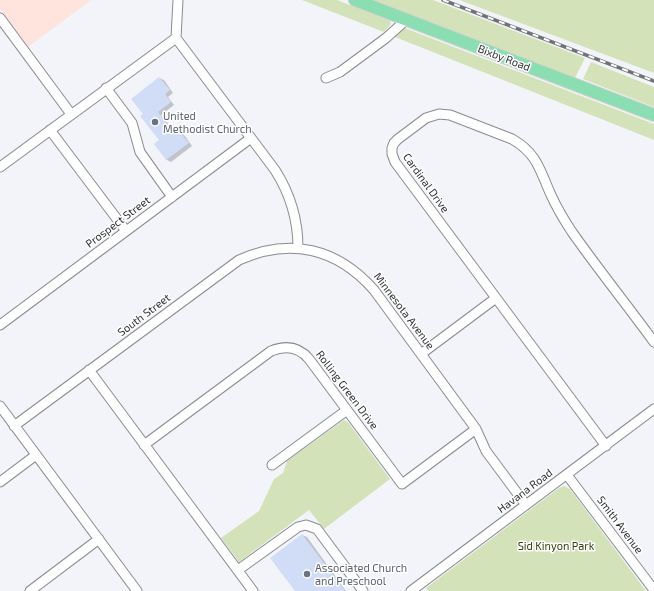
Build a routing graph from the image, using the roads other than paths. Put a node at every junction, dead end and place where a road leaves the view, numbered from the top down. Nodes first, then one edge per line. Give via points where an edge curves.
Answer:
1 (178, 0) edge
2 (355, 0) edge
3 (0, 18) edge
4 (406, 20) junction
5 (176, 38) junction
6 (326, 78) dead end
7 (106, 88) junction
8 (71, 114) junction
9 (654, 115) edge
10 (50, 130) junction
11 (251, 138) junction
12 (0, 167) edge
13 (172, 197) junction
14 (126, 231) junction
15 (298, 248) junction
16 (496, 298) junction
17 (0, 324) edge
18 (654, 342) edge
19 (421, 354) junction
20 (89, 370) junction
21 (0, 406) edge
22 (654, 409) edge
23 (347, 410) junction
24 (14, 426) junction
25 (476, 429) junction
26 (144, 445) junction
27 (606, 446) junction
28 (36, 455) junction
29 (272, 465) dead end
30 (567, 475) junction
31 (0, 482) edge
32 (526, 505) junction
33 (99, 539) junction
34 (238, 570) junction
35 (654, 590) edge
36 (30, 591) edge
37 (137, 591) edge
38 (253, 591) edge
39 (363, 591) edge
40 (411, 591) edge

1 - 5 street
2 - 4 main road, Bixby Road
3 - 8 street
4 - 6 street via 340,72
4 - 9 main road, Bixby Road
5 - 7 street
5 - 11 street
7 - 8 street
7 - 13 street via 132,123 140,152
8 - 10 street
10 - 12 street
10 - 14 street
11 - 13 street, Prospect Street
11 - 15 street via 275,170 290,198 297,224
13 - 14 street, Prospect Street
14 - 17 street, Prospect Street
15 - 19 street, Minnesota Avenue via 319,252 354,270 374,290
15 - 20 street, South Street via 266,250 239,260
16 - 18 street, Cardinal Drive via 393,159 394,143 432,115 450,115 512,139 528,150 539,166 551,195 572,232
16 - 19 street
16 - 27 street, Cardinal Drive
19 - 25 street, Minnesota Avenue
20 - 24 street, South Street
20 - 26 street
21 - 24 street
22 - 27 street, Havana Road
23 - 25 street, Rolling Green Drive via 402,484
23 - 26 street, Rolling Green Drive via 305,354 293,348 278,348
23 - 29 street
24 - 28 street
25 - 32 street, Minnesota Avenue via 486,451
26 - 34 street
27 - 30 street, Havana Road
28 - 31 street
28 - 33 street
30 - 32 street, Havana Road
30 - 35 street, Smith Avenue
32 - 40 street, Havana Road
33 - 36 street
33 - 37 street
34 - 38 street
34 - 39 street via 306,524 317,529

